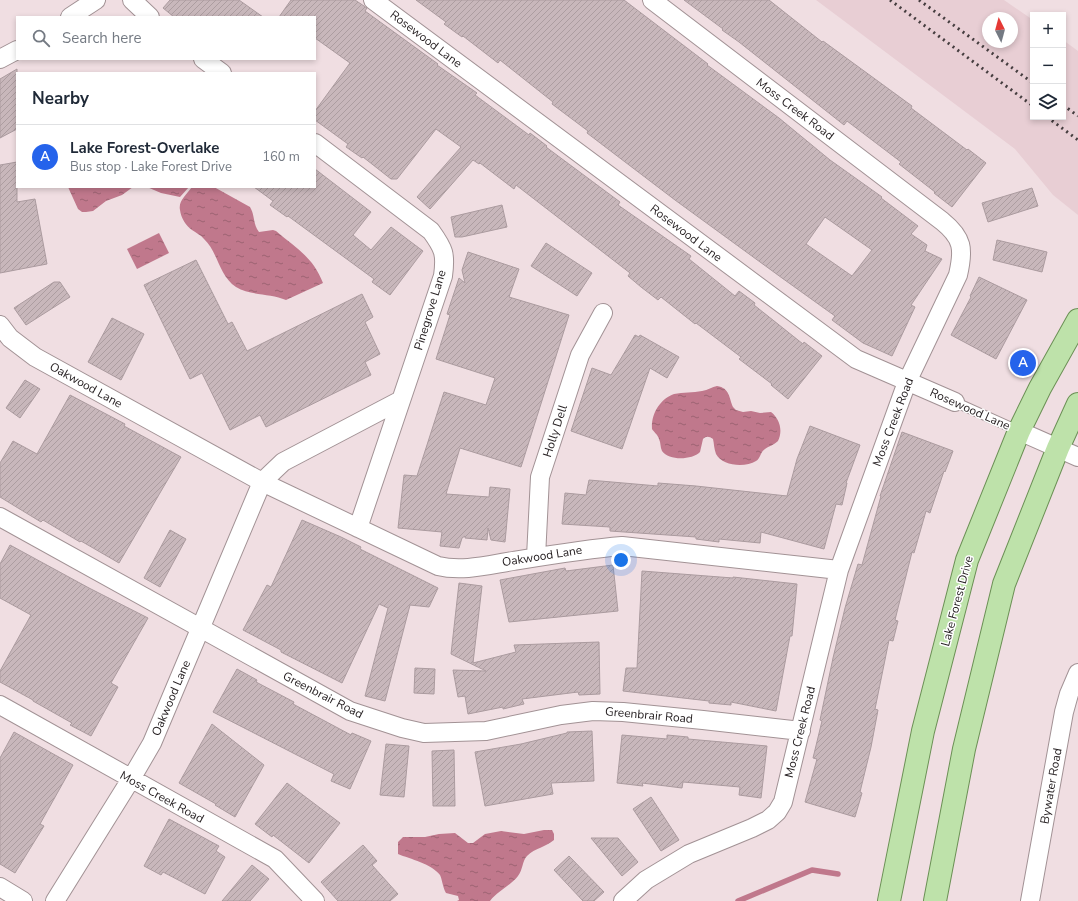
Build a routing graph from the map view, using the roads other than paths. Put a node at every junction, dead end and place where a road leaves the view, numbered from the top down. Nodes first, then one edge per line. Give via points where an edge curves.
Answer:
1 (96, 0) edge
2 (132, 0) edge
3 (373, 0) edge
4 (652, 0) edge
5 (72, 16) edge
6 (149, 16) edge
7 (16, 51) edge
8 (0, 59) edge
9 (204, 60) edge
10 (221, 72) edge
11 (316, 145) edge
12 (603, 313) dead end
13 (1078, 320) edge
14 (0, 325) edge
15 (907, 382) junction
16 (401, 400) junction
17 (955, 402) joint
18 (1078, 404) edge
19 (1019, 431) junction
20 (1058, 448) junction
21 (1078, 457) edge
22 (262, 482) junction
23 (0, 518) edge
24 (358, 528) junction
25 (536, 557) junction
26 (839, 570) junction
27 (200, 629) junction
28 (1078, 673) edge
29 (0, 705) edge
30 (801, 731) junction
31 (131, 779) junction
32 (0, 887) edge
33 (23, 901) edge
34 (55, 901) edge
35 (315, 901) edge
36 (622, 901) edge
37 (889, 901) edge
38 (935, 901) edge
39 (1030, 901) edge

1 - 5 street
2 - 6 street
3 - 15 street, Rosewood Lane via 833,343 856,359
4 - 15 street, Moss Creek Road via 954,230 960,243 962,259 958,275
7 - 8 street
9 - 10 street
11 - 16 street, Pinegrove Lane via 430,231 441,245 445,260 443,276
12 - 25 street, Holly Dell via 580,355 540,477
13 - 19 main road, Lake Forest Drive
14 - 22 street, Oakwood Lane via 10,338 35,357
15 - 17 street, Rosewood Lane
15 - 26 street, Moss Creek Road
16 - 22 street via 283,462
16 - 24 street, Pinegrove Lane
17 - 19 lane, Rosewood Lane
18 - 20 main road
19 - 20 street
19 - 37 main road, Lake Forest Drive via 967,560 923,731
20 - 21 street
20 - 38 main road via 1004,584 964,749
22 - 24 street, Oakwood Lane
22 - 27 street, Oakwood Lane
23 - 27 street, Greenbrair Road
24 - 25 street, Oakwood Lane via 449,569
25 - 26 street, Oakwood Lane via 622,546
26 - 30 street, Moss Creek Road
27 - 30 street, Greenbrair Road via 350,711 402,728 424,732 486,731 593,711 667,716
27 - 31 street, Oakwood Lane via 152,743
28 - 39 street, Bywater Road via 1064,712
29 - 31 street, Moss Creek Road
30 - 36 street, Moss Creek Road via 783,802 777,812 768,820 690,854 663,869
31 - 34 street, Oakwood Lane
31 - 35 street, Moss Creek Road via 275,859
32 - 33 street

